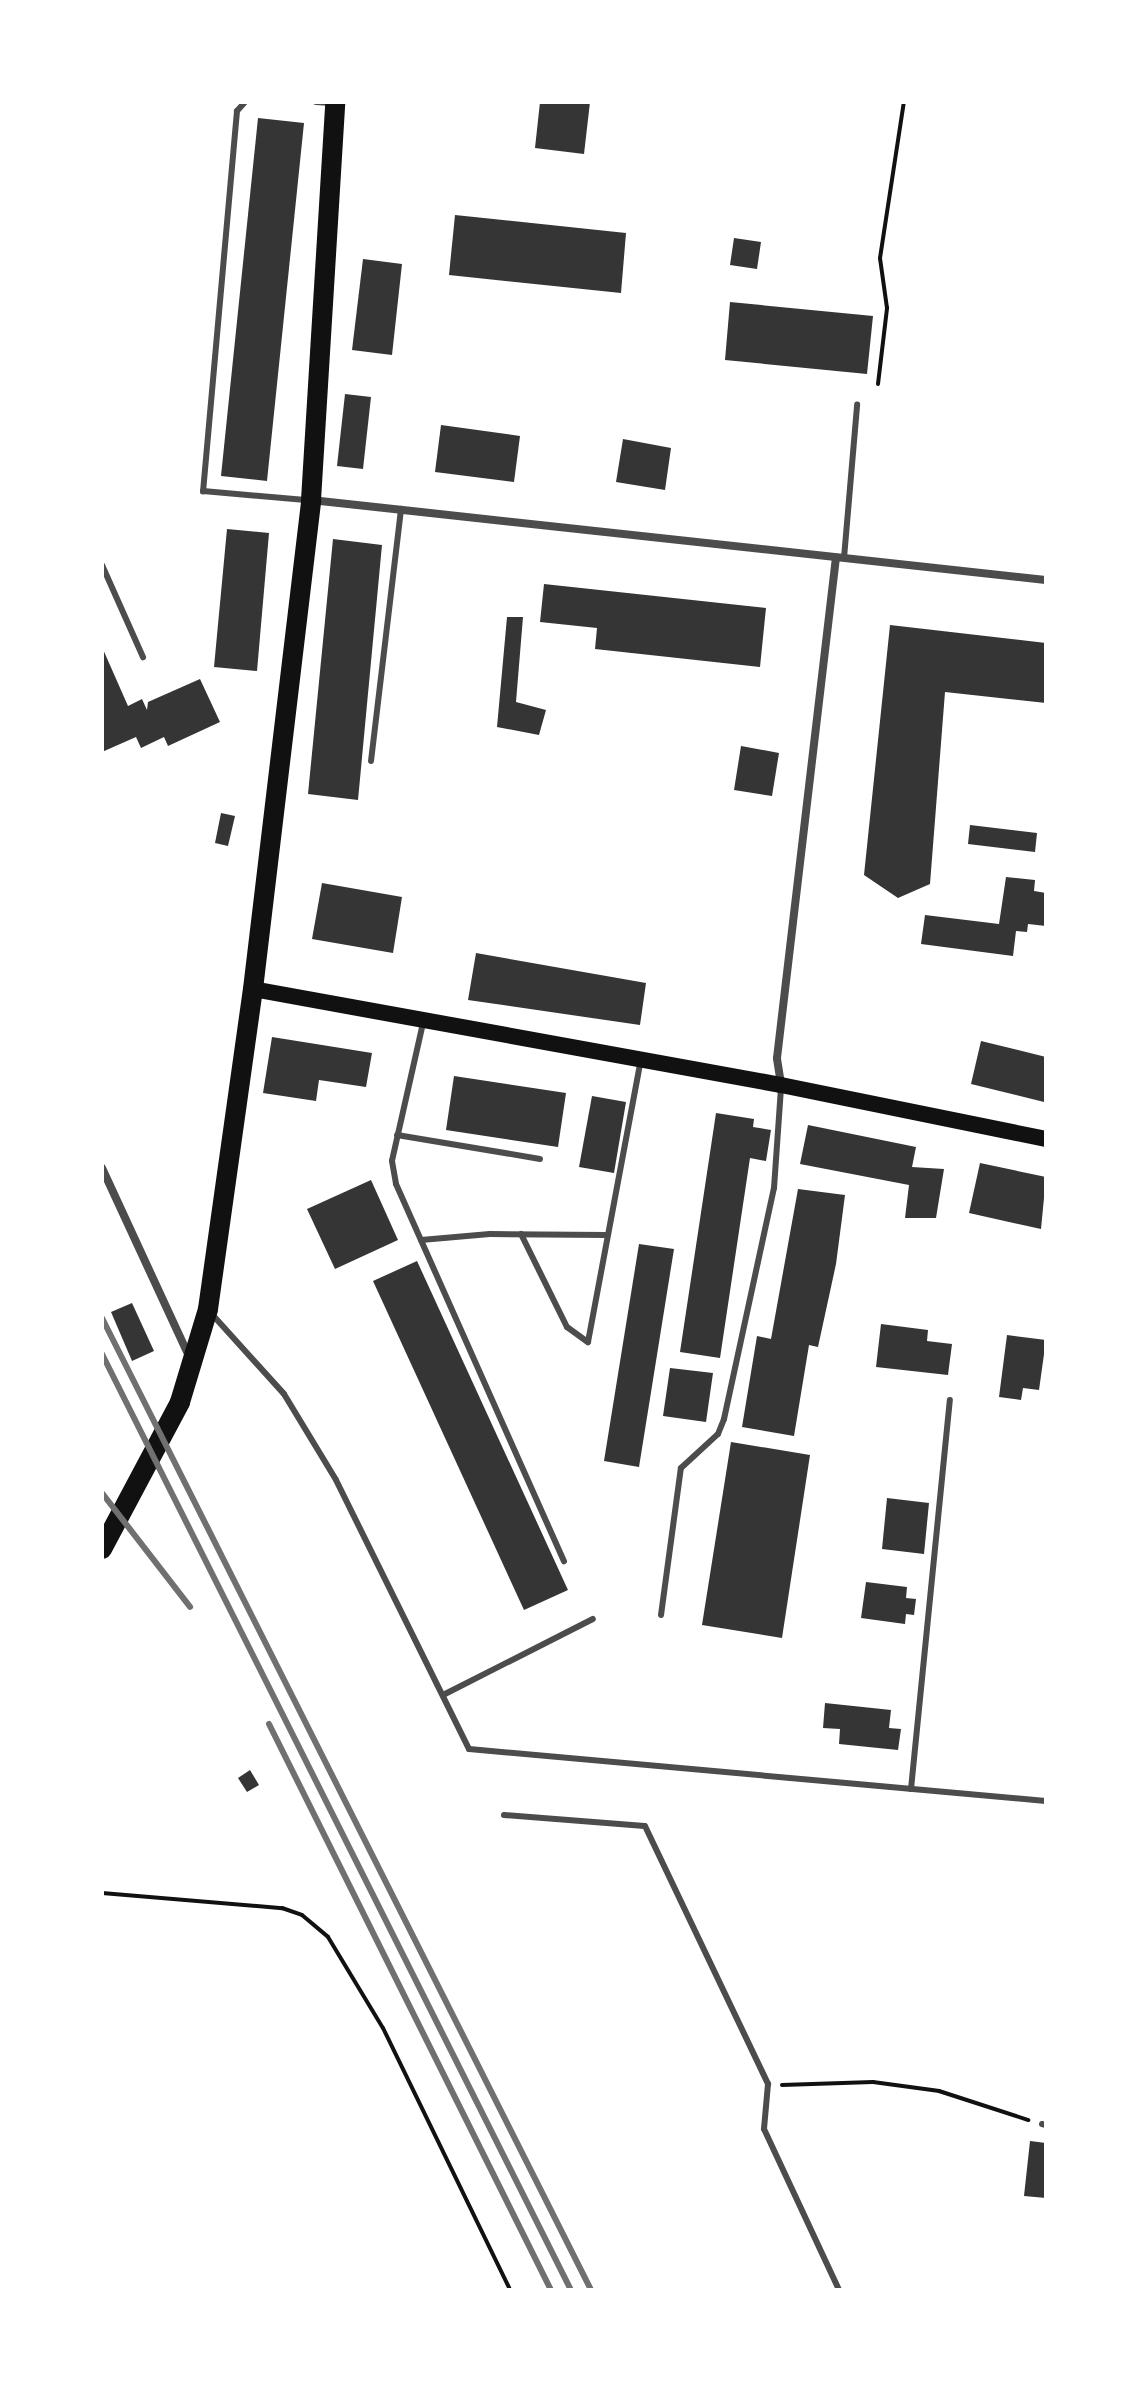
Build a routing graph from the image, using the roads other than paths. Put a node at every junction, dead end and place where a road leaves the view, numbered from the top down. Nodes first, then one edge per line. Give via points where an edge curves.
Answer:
1 (245, 102) edge
2 (328, 102) edge
3 (857, 405) dead end
4 (311, 500) junction
5 (401, 509) junction
6 (840, 557) junction
7 (102, 565) edge
8 (1046, 580) edge
9 (143, 657) dead end
10 (371, 761) dead end
11 (253, 989) junction
12 (424, 1020) junction
13 (641, 1059) junction
14 (781, 1085) junction
15 (397, 1135) junction
16 (1046, 1139) edge
17 (540, 1159) dead end
18 (102, 1168) edge
19 (521, 1234) junction
20 (607, 1235) junction
21 (421, 1240) junction
22 (208, 1309) junction
23 (193, 1365) junction
24 (950, 1400) dead end
25 (102, 1549) edge
26 (564, 1561) dead end
27 (661, 1615) dead end
28 (593, 1619) dead end
29 (443, 1695) junction
30 (911, 1789) junction
31 (1046, 1801) edge
32 (504, 1815) dead end
33 (839, 2290) edge

1 - 4 lane via 237,111 203,491
2 - 4 main road
3 - 6 lane
4 - 5 street
4 - 11 main road
5 - 6 street
5 - 10 lane
6 - 8 street
6 - 14 street via 777,1058
7 - 9 lane
11 - 12 main road
11 - 22 main road
12 - 13 main road
12 - 15 lane
13 - 14 main road
13 - 20 lane
14 - 16 main road
14 - 27 lane via 774,1188 724,1419 718,1434 681,1468
15 - 17 lane
15 - 21 lane via 392,1161 396,1184
18 - 23 street
19 - 20 lane
19 - 20 lane via 567,1327 588,1342
19 - 21 lane
21 - 26 lane
22 - 23 main road
22 - 29 lane via 284,1394 336,1480
23 - 25 main road via 180,1402
24 - 30 lane
28 - 29 lane
29 - 30 lane via 469,1749
30 - 31 lane
32 - 33 lane via 645,1826 768,2084 764,2129

